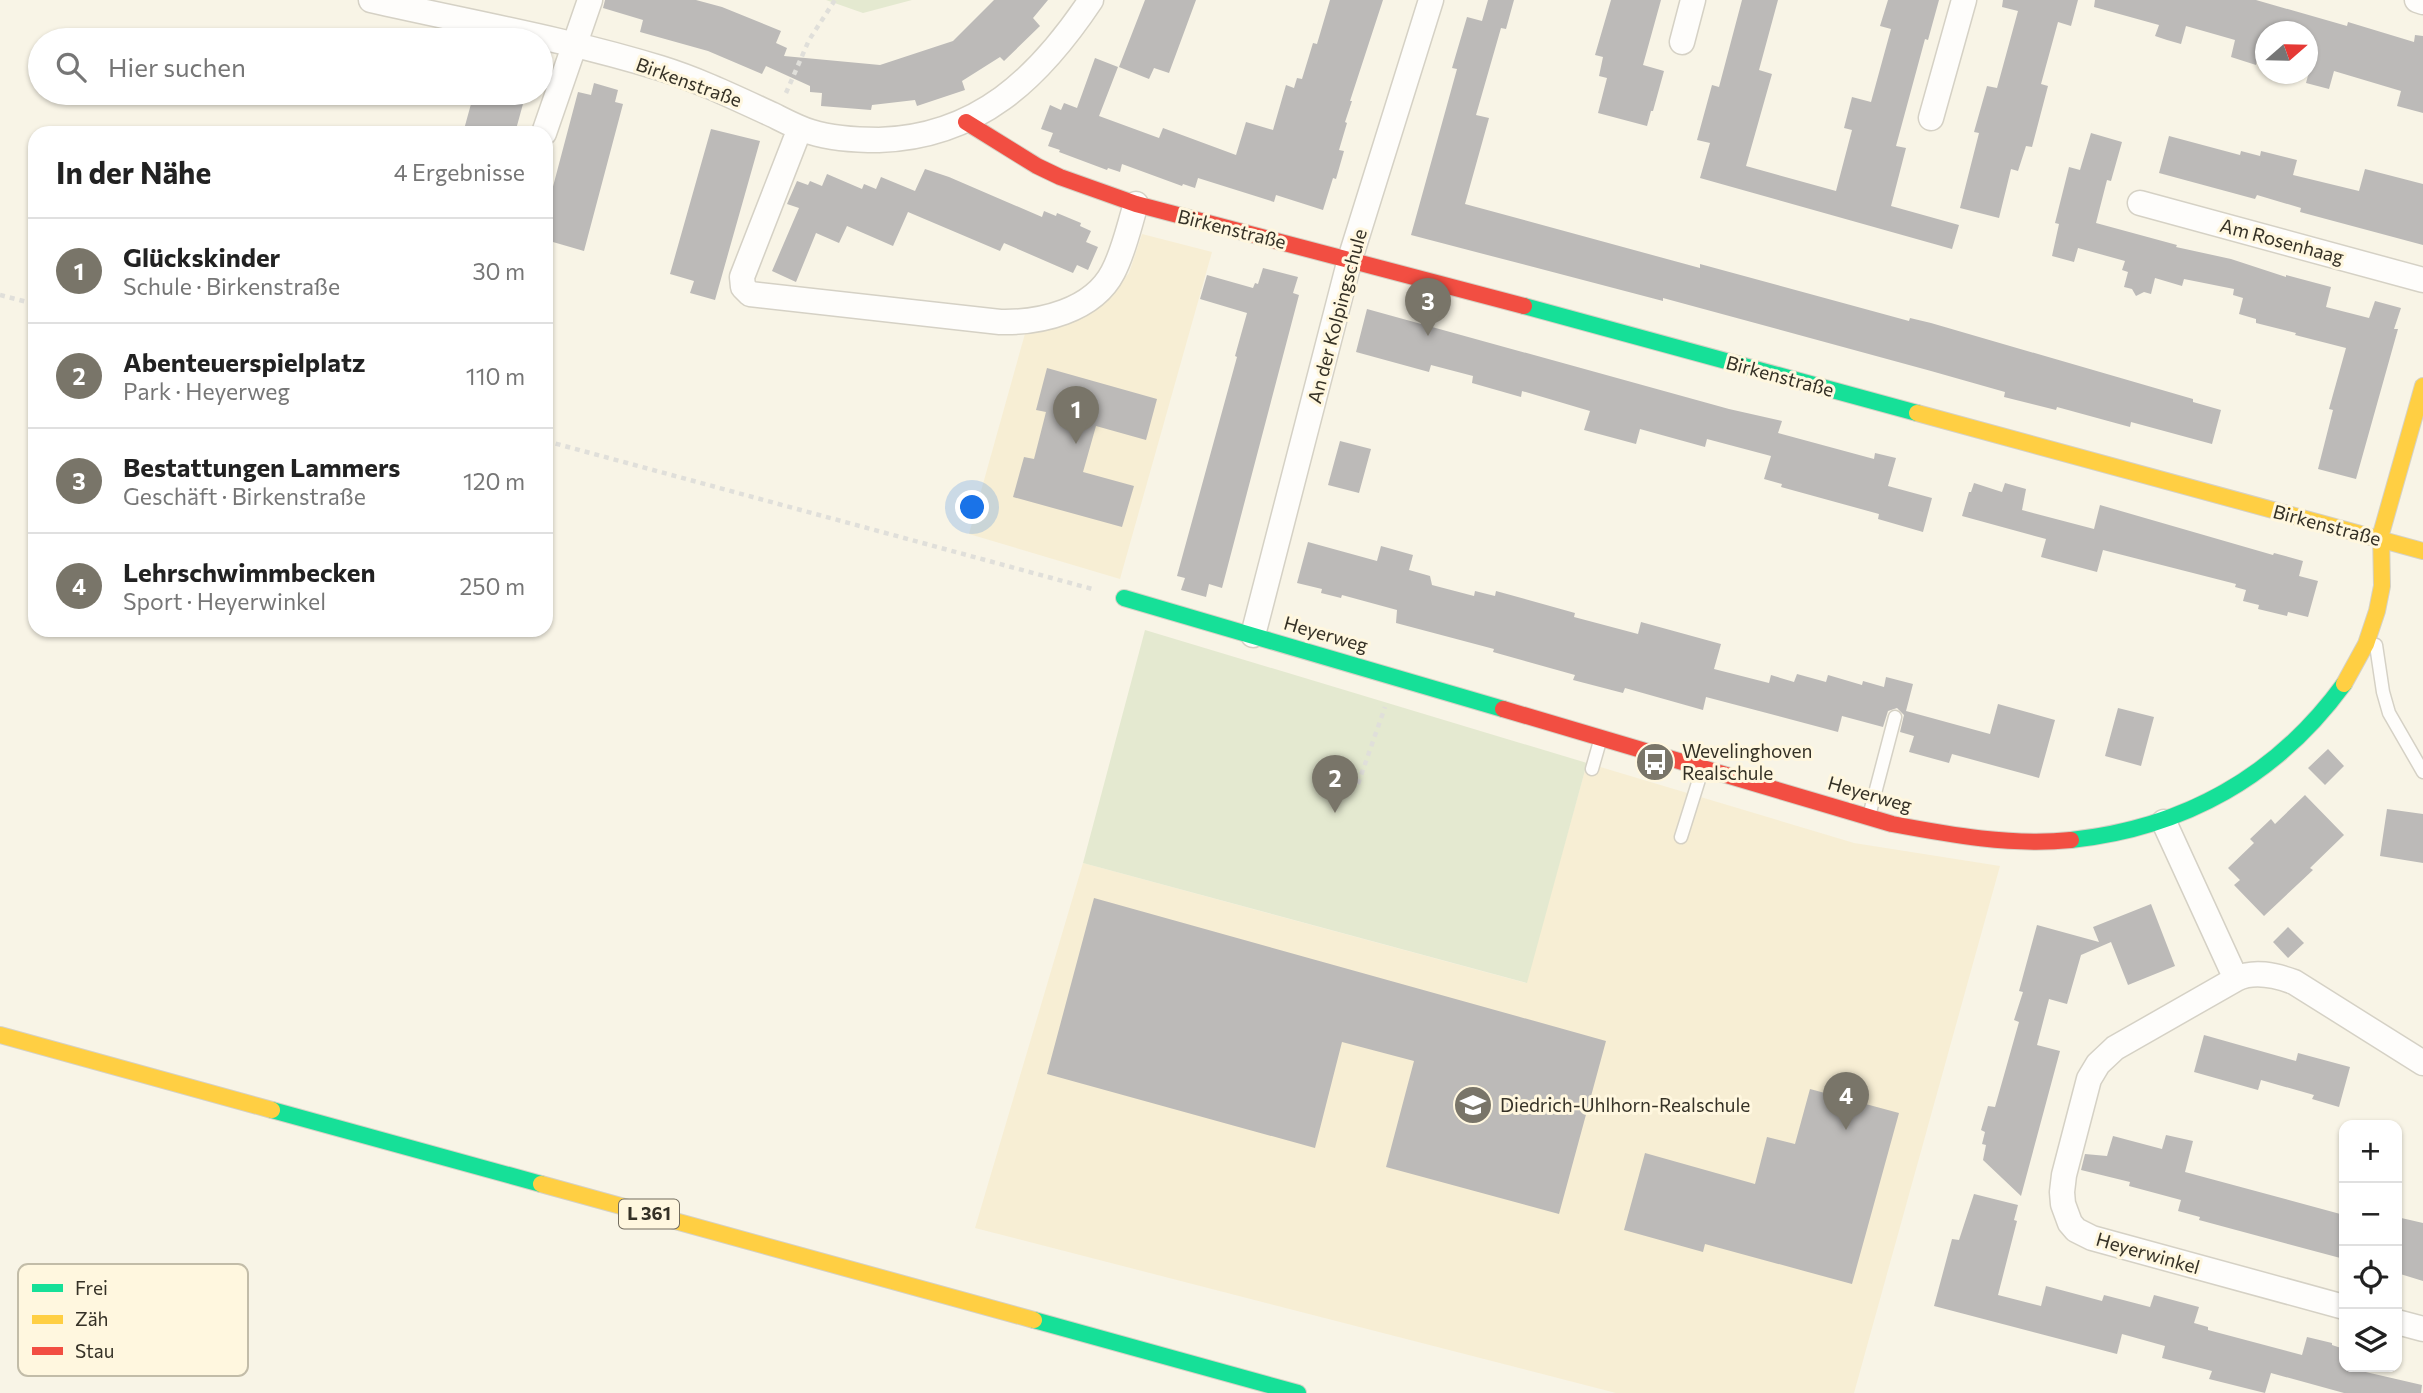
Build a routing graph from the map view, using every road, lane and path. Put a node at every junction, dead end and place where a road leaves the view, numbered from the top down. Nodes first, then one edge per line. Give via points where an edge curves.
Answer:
1 (371, 0) edge
2 (590, 0) edge
3 (835, 0) edge
4 (1091, 0) edge
5 (1431, 0) edge
6 (1693, 0) edge
7 (1964, 0) edge
8 (2417, 0) edge
9 (2423, 2) edge
10 (494, 28) edge
11 (553, 41) edge
12 (1682, 42) dead end
13 (573, 46) junction
14 (777, 117) junction
15 (1931, 118) dead end
16 (966, 122) junction
17 (546, 126) edge
18 (800, 128) junction
19 (2140, 202) dead end
20 (1136, 204) junction
21 (1350, 259) junction
22 (2423, 280) edge
23 (0, 295) edge
24 (28, 302) edge
25 (2423, 386) edge
26 (553, 443) edge
27 (2380, 540) junction
28 (2423, 551) edge
29 (1124, 598) joint
30 (2373, 624) junction
31 (1253, 635) junction
32 (1395, 677) junction
33 (1895, 717) dead end
34 (1601, 737) junction
35 (1703, 768) junction
36 (1592, 769) dead end
37 (2423, 772) edge
38 (1358, 784) dead end
39 (1869, 817) junction
40 (2164, 822) junction
41 (1681, 837) dead end
42 (2236, 979) junction
43 (0, 1035) edge
44 (2423, 1063) edge
45 (2339, 1306) edge
46 (2402, 1323) edge
47 (2423, 1329) edge
48 (1298, 1393) edge

1 - 10 street, Birkenstraße
2 - 13 street
3 - 14 path via 809,40
4 - 16 street via 1034,70 994,106
5 - 21 street, An der Kolpingschule
6 - 12 street
7 - 15 street
8 - 9 street
11 - 13 street, Birkenstraße
13 - 14 street, Birkenstraße via 680,75
13 - 17 street
14 - 18 street, Birkenstraße
16 - 18 street, Birkenstraße via 894,139 840,138
16 - 20 street, Birkenstraße via 1037,166
18 - 20 street via 741,277 750,294 1000,322 1044,317 1101,290 1113,272
19 - 22 street, Am Rosenhaag
20 - 21 street, Birkenstraße
21 - 27 street, Birkenstraße
21 - 31 street, An der Kolpingschule
23 - 24 path
25 - 27 street, Heyerweg
26 - 29 path
27 - 28 street, Birkenstraße
27 - 30 street, Heyerweg via 2382,580
29 - 31 street, Heyerweg
30 - 37 lane via 2385,703
30 - 40 street, Heyerweg via 2351,676 2301,734 2241,783
31 - 32 street, Heyerweg
32 - 34 street, Heyerweg
32 - 38 path
33 - 39 lane
34 - 35 street, Heyerweg
34 - 36 lane
35 - 39 street, Heyerweg
35 - 41 lane
39 - 40 street, Heyerweg via 1941,834 2019,841 2105,837
40 - 42 street
42 - 44 street, Heyerwinkel via 2263,974 2294,982
42 - 45 street, Heyerwinkel via 2115,1048 2098,1064 2085,1087 2064,1174 2066,1214 2077,1230 2092,1238
43 - 48 street, L 361
46 - 47 street

